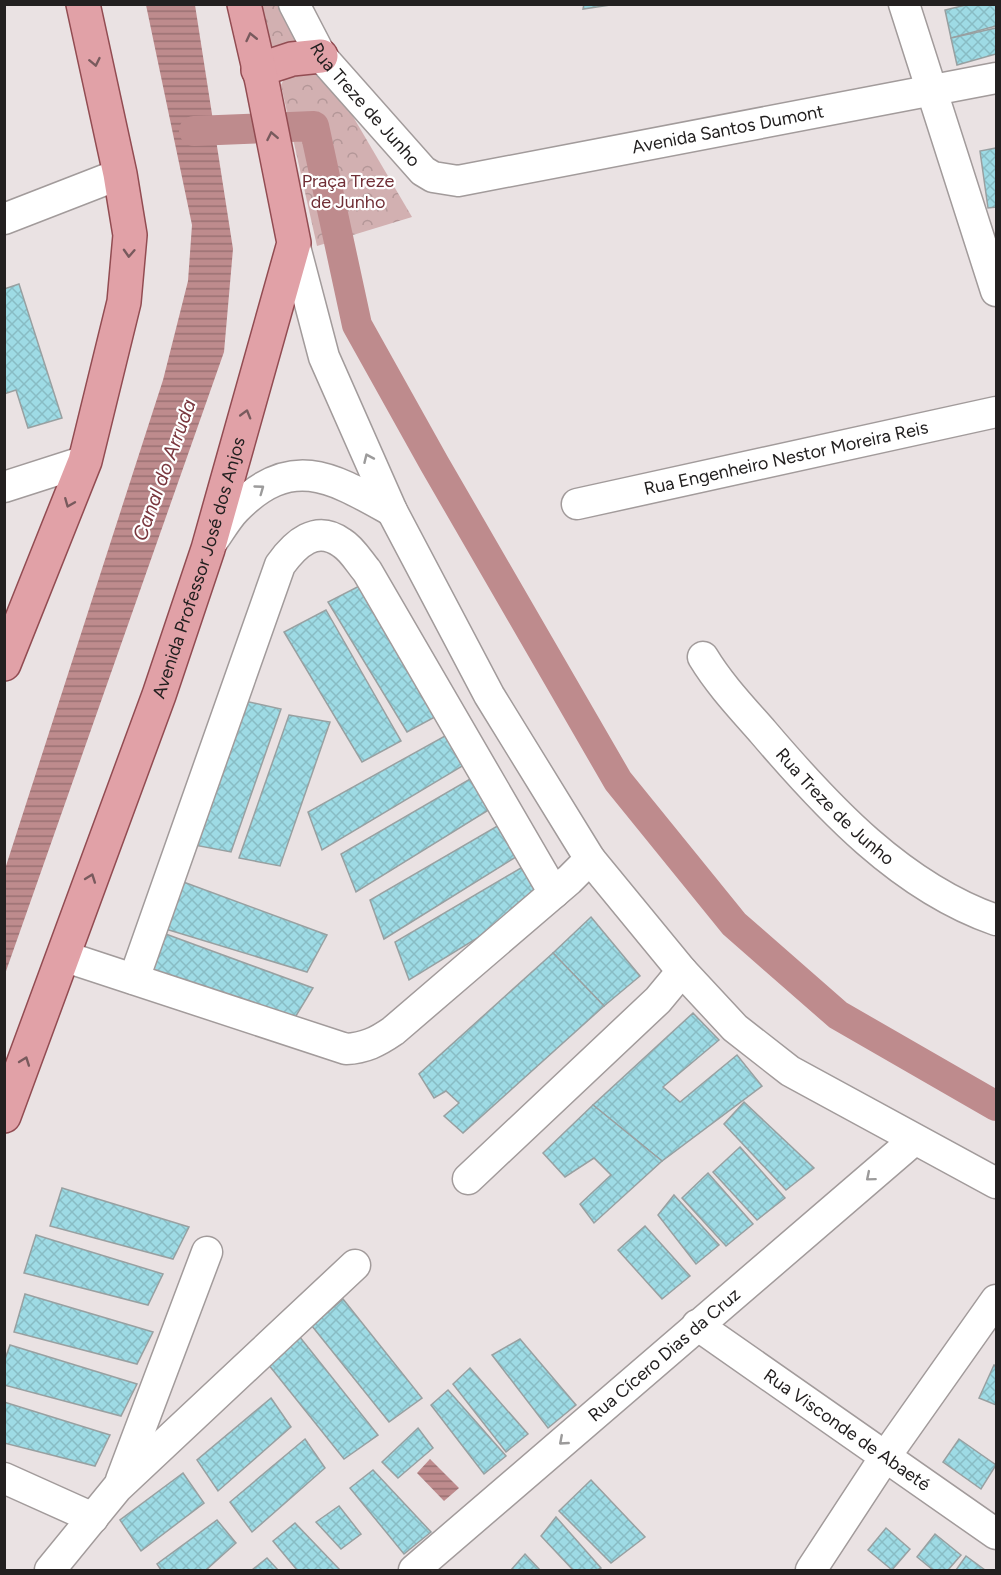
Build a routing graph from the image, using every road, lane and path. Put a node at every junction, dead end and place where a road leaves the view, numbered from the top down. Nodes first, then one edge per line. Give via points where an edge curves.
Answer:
1 (83, 4) edge
2 (244, 4) edge
3 (294, 4) edge
4 (904, 4) edge
5 (321, 56) junction
6 (260, 76) junction
7 (996, 78) edge
8 (932, 89) junction
9 (120, 174) junction
10 (458, 181) joint
11 (4, 219) edge
12 (294, 243) junction
13 (996, 291) edge
14 (996, 412) edge
15 (85, 461) junction
16 (4, 487) edge
17 (578, 504) dead end
18 (392, 512) junction
19 (208, 549) junction
20 (13, 618) edge
21 (703, 657) dead end
22 (4, 664) edge
23 (590, 860) junction
24 (554, 893) junction
25 (996, 920) edge
26 (63, 956) junction
27 (682, 971) junction
28 (134, 979) junction
29 (4, 1116) edge
30 (914, 1140) junction
31 (468, 1179) dead end
32 (996, 1183) edge
33 (207, 1252) dead end
34 (355, 1265) dead end
35 (993, 1312) edge
36 (697, 1325) junction
37 (885, 1457) junction
38 (4, 1478) edge
39 (117, 1488) junction
40 (93, 1518) junction
41 (996, 1534) edge
42 (50, 1570) edge
43 (414, 1570) edge
44 (811, 1570) edge

1 -> 9 main road
6 -> 2 main road, Avenida Professor José dos Anjos
3 - 5 street, Rua Treze de Junho
4 - 8 street
5 - 6 main road via 292,59
5 - 10 street, Rua Treze de Junho via 423,171 433,177
12 -> 6 main road, Avenida Professor José dos Anjos
7 - 8 street, Avenida Santos Dumont
8 - 10 street, Avenida Santos Dumont
8 - 13 street
9 - 11 street
9 -> 15 main road via 130,235 124,302
18 -> 12 street via 324,357
19 -> 12 main road, Avenida Professor José dos Anjos
14 - 17 street, Rua Engenheiro Nestor Moreira Reis
15 - 16 street
15 -> 20 main road
19 -> 18 street via 235,510 272,481 293,475 319,477 347,486
18 - 23 street via 489,695
26 -> 19 main road, Avenida Professor José dos Anjos
20 - 22 main road
21 - 25 street, Rua Treze de Junho via 713,675 839,816 900,867 945,897
23 - 24 street
23 - 27 street
24 - 28 street via 393,1031 360,1048 346,1050
24 - 28 street via 367,571 342,542 325,536 309,537 293,547 280,565
26 - 28 street
29 -> 26 main road, Avenida Professor José dos Anjos
27 - 30 street via 735,1028 790,1071
27 - 31 street via 658,1000
30 - 32 street
30 -> 36 street, Rua Cícero Dias da Cruz
33 - 39 street
34 - 39 street
35 - 37 street
36 - 37 street, Rua Visconde de Abaeté
36 -> 43 street, Rua Cícero Dias da Cruz
37 - 41 street, Rua Visconde de Abaeté
37 - 44 street
38 - 40 street
39 - 40 street
40 - 42 street

